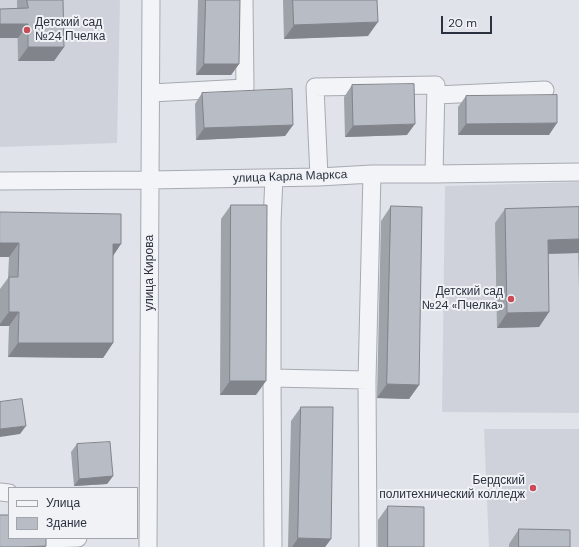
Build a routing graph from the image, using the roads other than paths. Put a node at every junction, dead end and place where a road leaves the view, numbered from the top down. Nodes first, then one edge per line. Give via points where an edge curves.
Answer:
1 (151, 0) edge
2 (244, 0) edge
3 (546, 90) dead end
4 (151, 93) junction
5 (436, 95) junction
6 (579, 172) edge
7 (372, 174) junction
8 (434, 174) junction
9 (319, 177) junction
10 (274, 178) junction
11 (150, 180) junction
12 (0, 181) edge
13 (272, 378) junction
14 (367, 380) junction
15 (68, 539) edge
16 (144, 539) edge
17 (49, 541) edge
18 (272, 547) edge
19 (368, 547) edge

1 - 4 street, улица Кирова
2 - 4 street via 245,88
3 - 5 street
4 - 11 street, улица Кирова
5 - 8 street
5 - 9 street via 436,85 316,87
6 - 8 street, улица Карла Маркса
7 - 8 street, улица Карла Маркса
7 - 9 street, улица Карла Маркса
7 - 14 street
9 - 10 street, улица Карла Маркса
10 - 11 street, улица Карла Маркса
10 - 13 street
11 - 12 street, улица Карла Маркса
11 - 16 street, улица Кирова
13 - 14 street
13 - 18 street
14 - 19 street
15 - 17 street

